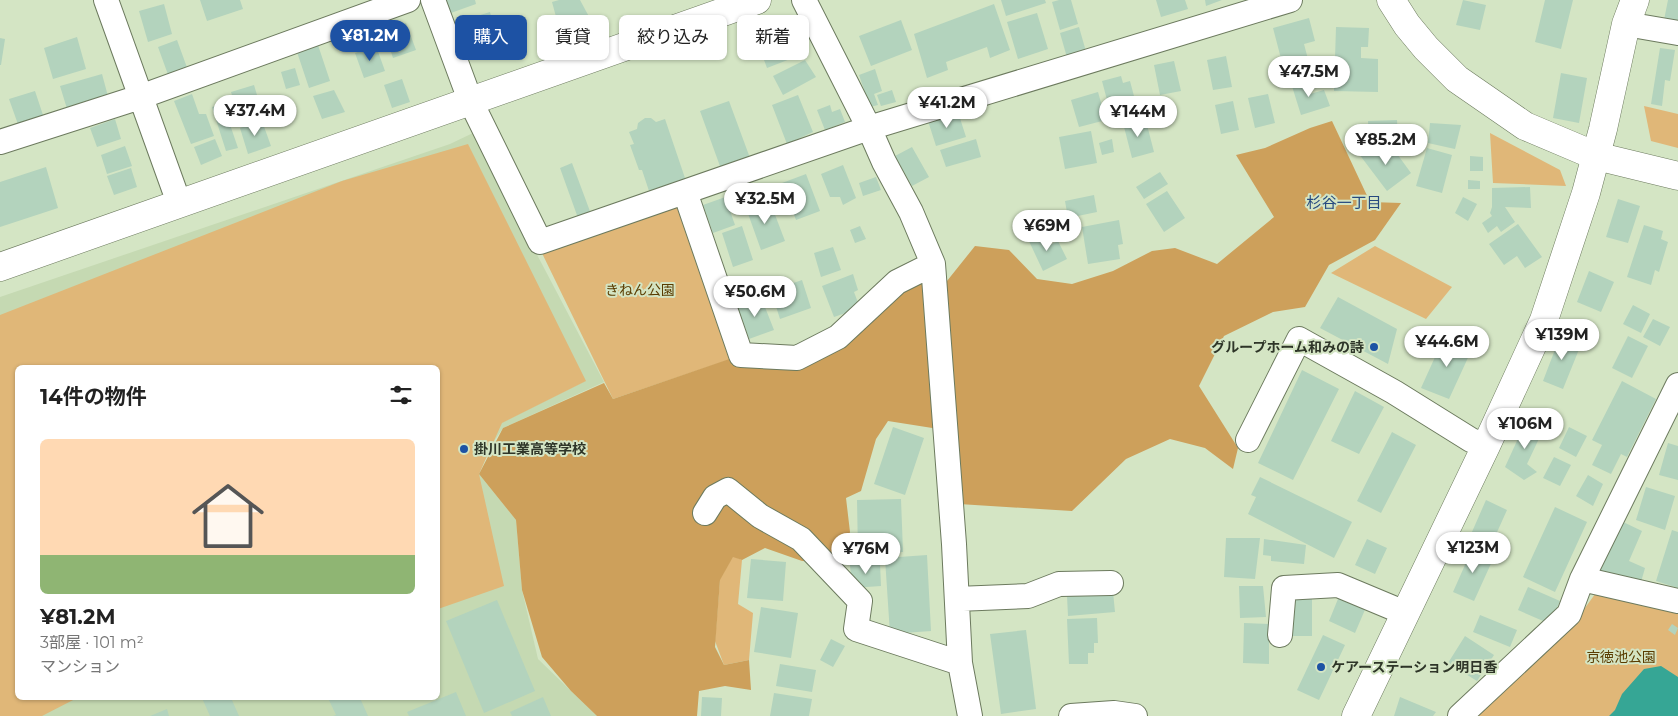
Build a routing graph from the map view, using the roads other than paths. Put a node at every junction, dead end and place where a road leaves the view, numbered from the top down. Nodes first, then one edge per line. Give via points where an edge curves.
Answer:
1 (408, 0) edge
2 (433, 0) edge
3 (757, 0) edge
4 (804, 0) edge
5 (1290, 0) edge
6 (1391, 0) edge
7 (110, 1) edge
8 (1631, 12) edge
9 (1678, 33) edge
10 (140, 97) junction
11 (470, 100) junction
12 (869, 128) junction
13 (0, 142) edge
14 (1596, 156) junction
15 (1678, 176) edge
16 (685, 192) junction
17 (179, 203) junction
18 (932, 264) junction
19 (0, 267) edge
20 (1678, 385) edge
21 (1248, 440) dead end
22 (1486, 446) junction
23 (705, 513) dead end
24 (1582, 579) junction
25 (1111, 583) dead end
26 (957, 599) junction
27 (1678, 601) edge
28 (1405, 613) junction
29 (1280, 635) dead end
30 (960, 663) junction
31 (970, 716) edge
32 (1071, 716) edge
33 (1135, 716) edge
34 (1356, 716) edge
35 (1460, 716) edge

1 - 10 street
2 - 11 street
3 - 11 street
4 - 12 street
5 - 12 street
6 - 14 street via 1414,33 1456,79 1525,126
7 - 10 street
8 - 9 street
8 - 14 street
10 - 13 street
10 - 17 street
11 - 16 street via 540,242
11 - 17 street
12 - 16 street
12 - 18 street via 911,212
14 - 15 street
14 - 22 street via 1544,320
16 - 18 street via 742,355 797,358 838,337 897,282
17 - 19 street
18 - 26 street
20 - 24 street
21 - 22 street via 1299,339
22 - 28 street
23 - 30 street via 714,497 728,490 760,516 801,539 860,601 856,629
24 - 27 street
24 - 35 street via 1569,614
25 - 26 street via 1059,584 1028,596
26 - 30 street
28 - 29 street via 1338,585 1284,588
28 - 34 street
30 - 31 street
32 - 33 street via 1114,713

